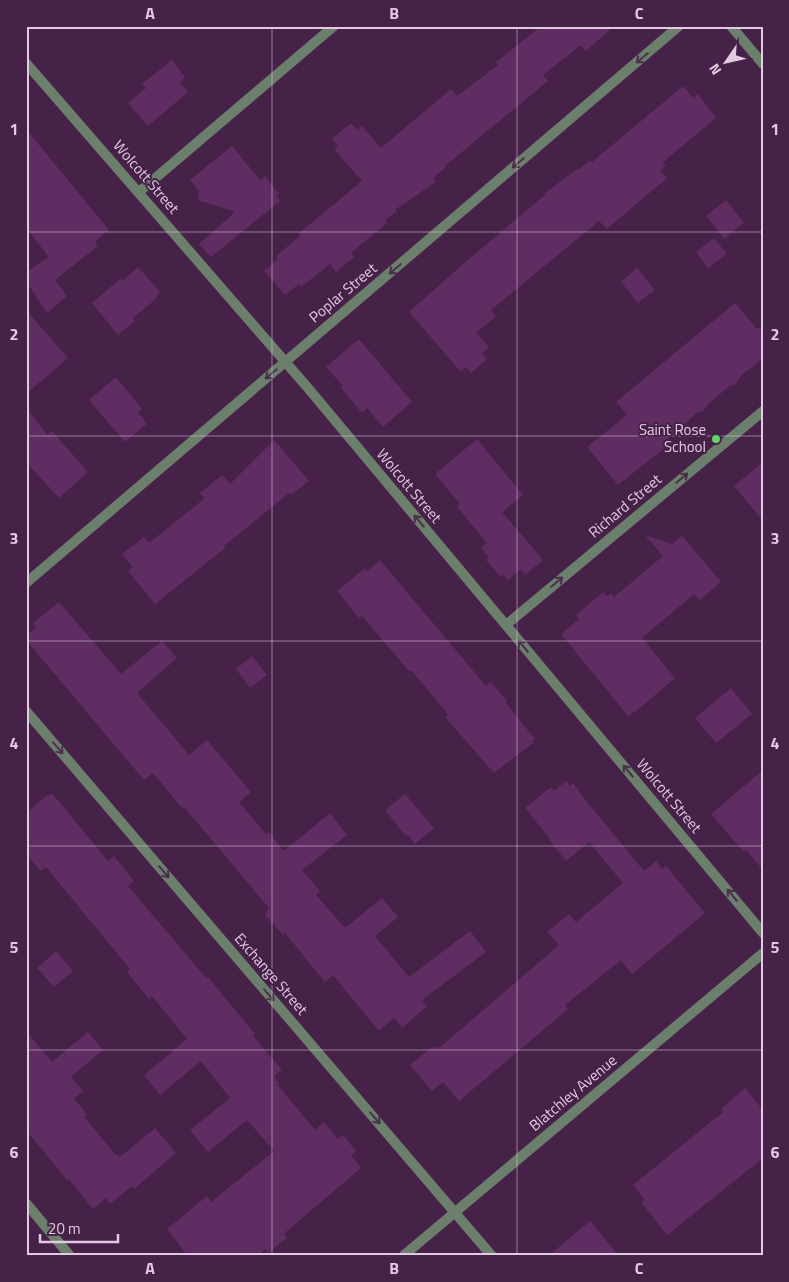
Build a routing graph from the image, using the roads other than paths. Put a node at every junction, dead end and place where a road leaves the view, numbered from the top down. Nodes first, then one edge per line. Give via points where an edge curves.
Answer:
1 (334, 26) edge
2 (679, 26) edge
3 (731, 26) edge
4 (26, 63) edge
5 (763, 64) edge
6 (139, 192) junction
7 (286, 362) junction
8 (763, 411) edge
9 (26, 583) edge
10 (506, 625) junction
11 (26, 711) edge
12 (763, 933) edge
13 (763, 953) edge
14 (26, 1203) edge
15 (455, 1213) junction
16 (70, 1256) edge
17 (403, 1256) edge
18 (492, 1256) edge

1 - 6 street
2 -> 7 street, Poplar Street
3 - 5 street
4 - 6 street, Wolcott Street
6 - 7 street, Wolcott Street
7 -> 9 street, Poplar Street
10 -> 7 street, Wolcott Street
10 -> 8 street, Richard Street
12 -> 10 street, Wolcott Street
11 -> 15 street, Exchange Street
13 - 15 street, Blatchley Avenue
14 - 16 street
15 - 17 street, Blatchley Avenue
15 - 18 street, Exchange Street

